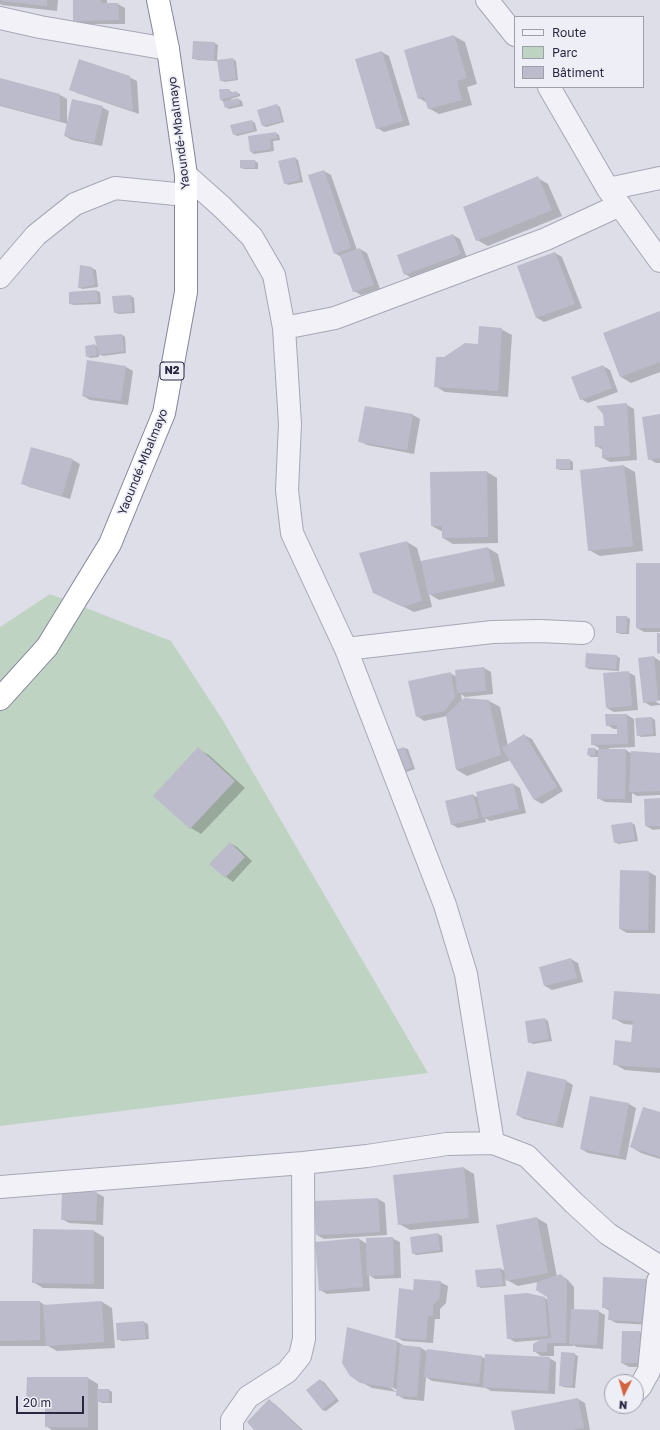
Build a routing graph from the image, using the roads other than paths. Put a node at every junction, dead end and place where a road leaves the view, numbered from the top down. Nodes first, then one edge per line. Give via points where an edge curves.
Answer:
1 (158, 0) edge
2 (487, 0) edge
3 (0, 18) edge
4 (514, 34) edge
5 (168, 49) junction
6 (551, 88) edge
7 (660, 178) edge
8 (186, 185) junction
9 (614, 197) junction
10 (660, 261) edge
11 (0, 277) edge
12 (284, 328) junction
13 (583, 632) dead end
14 (346, 649) junction
15 (0, 699) edge
16 (493, 1143) junction
17 (303, 1163) junction
18 (0, 1186) edge
19 (660, 1267) edge
20 (660, 1278) edge
21 (644, 1380) edge
22 (232, 1430) edge

1 - 5 highway, Yaoundé-Mbalmayo / N2
2 - 4 street
3 - 5 street
5 - 8 highway, Yaoundé-Mbalmayo / N2
6 - 9 street
7 - 9 street
8 - 11 street via 115,188 75,204 36,235
8 - 12 street via 222,207 252,236 274,275
8 - 15 highway, Yaoundé-Mbalmayo / N2 via 186,292 164,413 110,544 47,647
9 - 10 street
9 - 12 street via 546,239 334,318
12 - 14 street via 290,424 287,490 292,533
13 - 14 street via 492,632
14 - 16 street via 445,905 466,974
16 - 17 street via 447,1144
16 - 19 street via 527,1156 608,1234
17 - 18 street
17 - 22 street via 304,1339 300,1356 287,1372 248,1397 232,1420
20 - 21 street via 654,1309 649,1371

